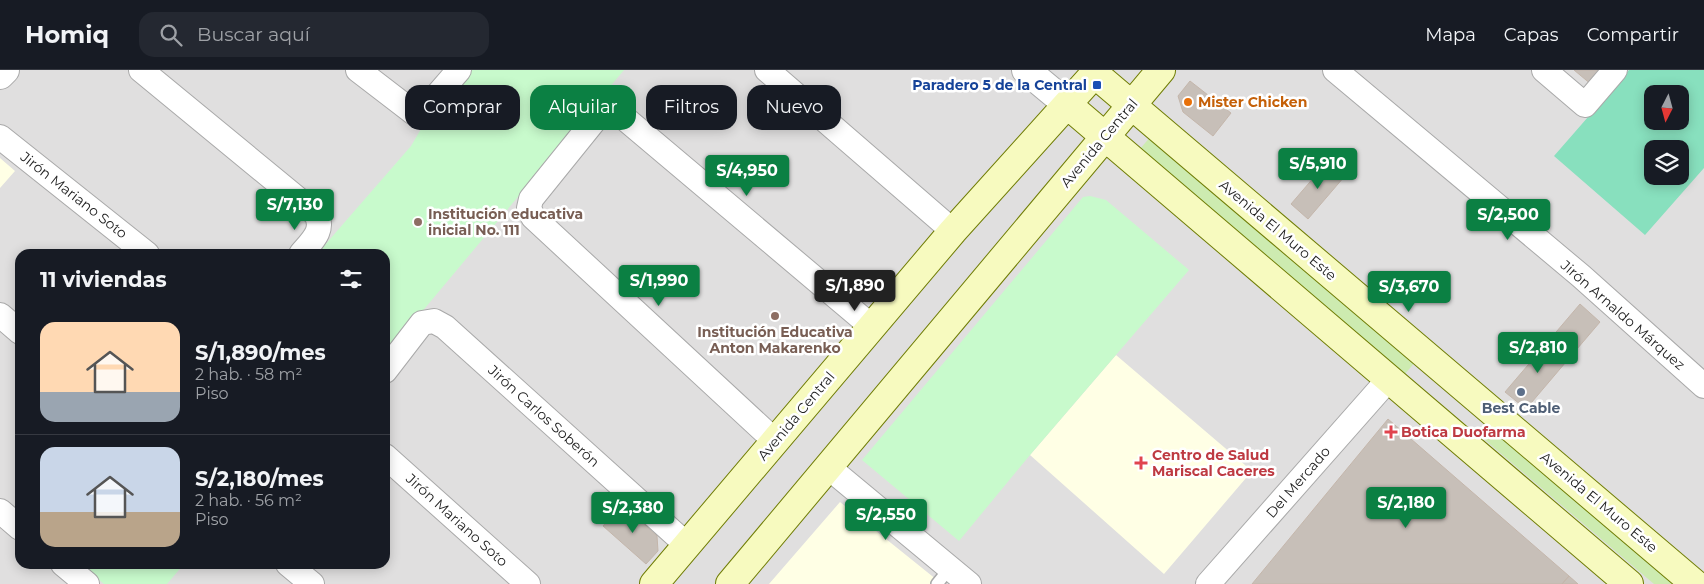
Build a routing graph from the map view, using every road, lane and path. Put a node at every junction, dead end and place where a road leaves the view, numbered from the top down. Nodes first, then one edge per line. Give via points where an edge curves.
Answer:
1 (4, 70) edge
2 (141, 70) edge
3 (358, 70) edge
4 (460, 70) edge
5 (767, 70) edge
6 (1026, 70) edge
7 (1160, 70) edge
8 (1335, 70) edge
9 (1544, 70) edge
10 (1614, 70) edge
11 (1094, 71) edge
12 (0, 75) edge
13 (1068, 105) junction
14 (1131, 105) junction
15 (0, 137) edge
16 (1104, 137) junction
17 (953, 231) junction
18 (141, 249) edge
19 (305, 249) edge
20 (0, 315) edge
21 (871, 326) junction
22 (15, 328) edge
23 (390, 365) edge
24 (1388, 380) junction
25 (1462, 385) junction
26 (1704, 386) edge
27 (1434, 417) junction
28 (775, 441) junction
29 (390, 460) edge
30 (828, 467) junction
31 (0, 511) edge
32 (15, 524) edge
33 (687, 545) junction
34 (69, 569) edge
35 (294, 569) edge
36 (944, 576) edge
37 (87, 584) edge
38 (312, 584) edge
39 (528, 584) edge
40 (654, 584) edge
41 (730, 584) edge
42 (969, 584) edge
43 (1208, 584) edge
44 (1628, 584) edge
45 (1695, 584) edge

1 - 12 street
2 - 19 street via 316,214 320,221 319,232
3 - 4 street via 414,113 426,108
5 - 17 street
6 - 13 street
7 - 14 main road, Avenida Central
8 - 26 street, Jirón Arnaldo Márquez via 1581,276
9 - 10 street via 1585,104
11 - 13 main road, Avenida Central
11 - 14 main road, Avenida El Muro Este
13 - 16 main road
13 - 17 main road, Avenida Central
14 - 16 main road, Avenida Central
14 - 25 main road, Avenida El Muro Este
15 - 18 street, Jirón Mariano Soto
16 - 24 main road
16 - 30 main road, Avenida Central
17 - 21 main road, Avenida Central
20 - 22 street
21 - 28 main road, Avenida Central
21 - 28 street via 616,111 602,111 531,199 529,208 533,216
23 - 33 street, Jirón Carlos Soberón via 422,323 434,321
24 - 27 main road
24 - 43 street, Del Mercado
25 - 27 main road
25 - 45 main road, Avenida El Muro Este
27 - 44 main road
28 - 33 main road, Avenida Central
29 - 39 street, Jirón Mariano Soto
30 - 36 street
30 - 41 main road, Avenida Central
31 - 32 street
33 - 40 main road, Avenida Central
34 - 37 street
35 - 38 street
36 - 42 street

